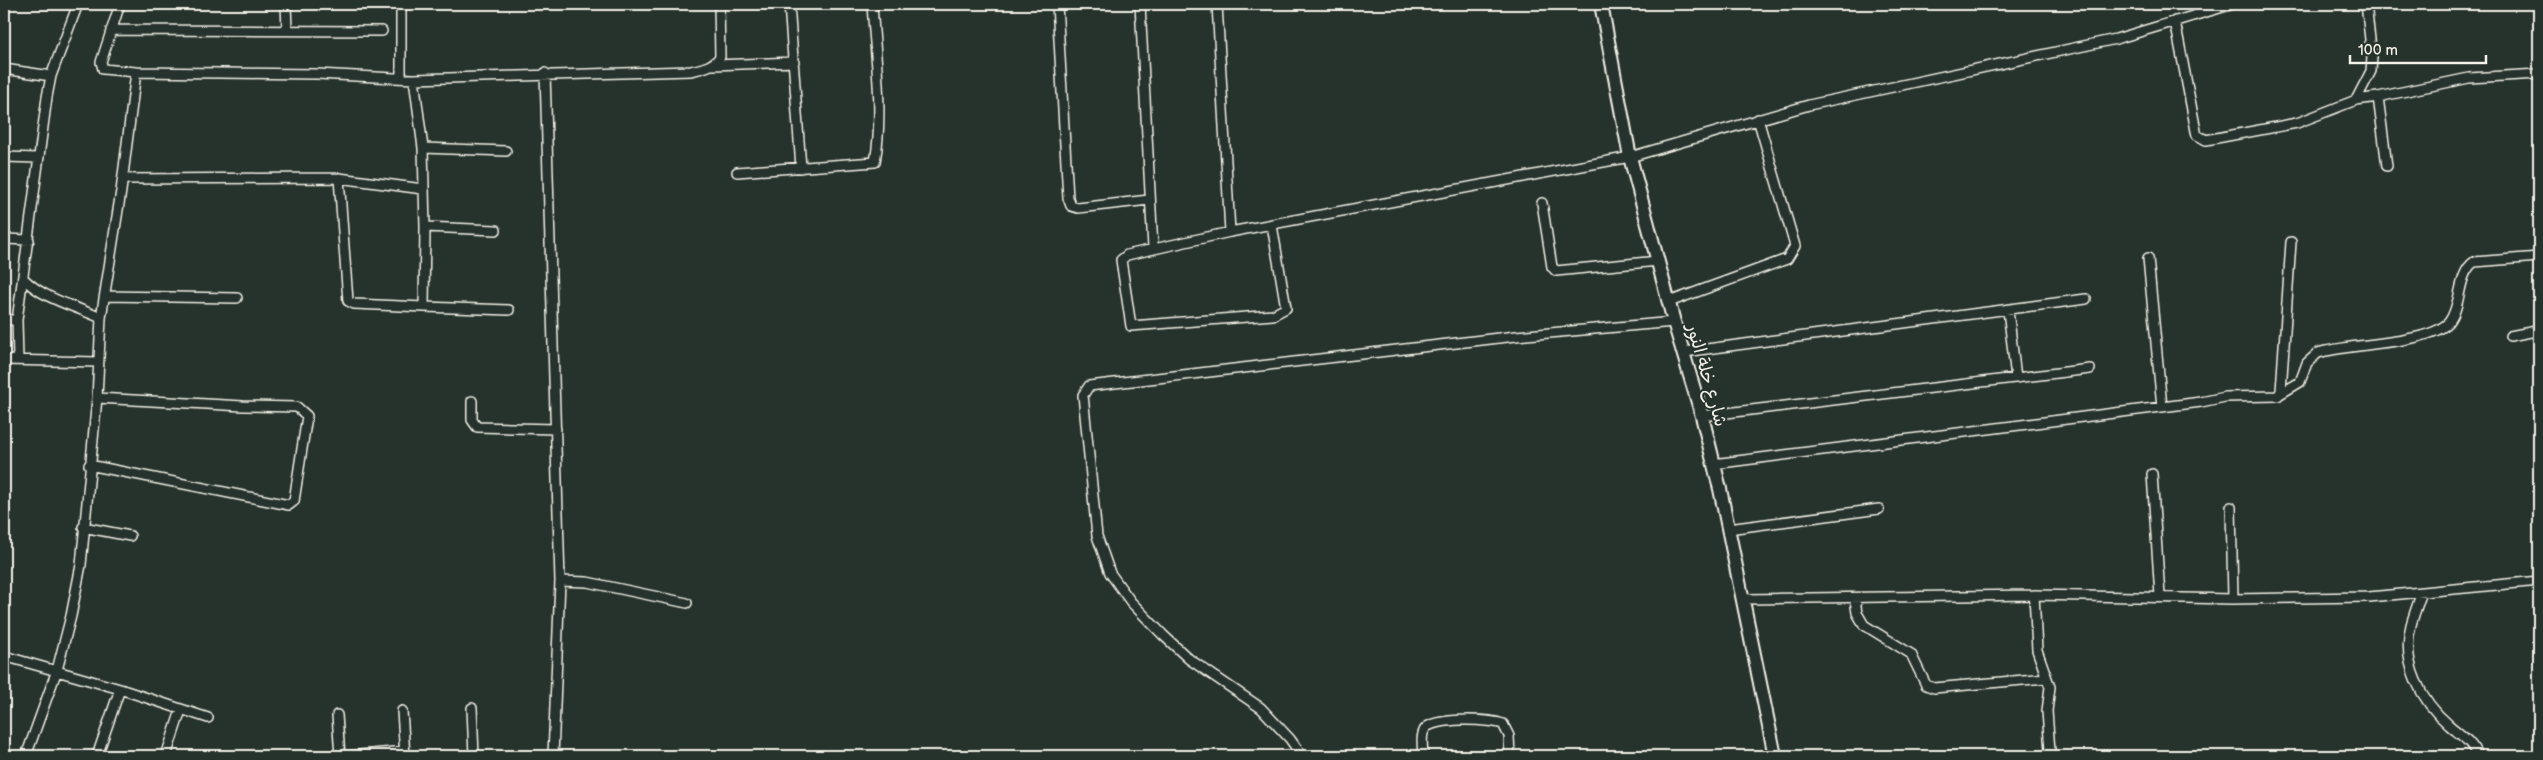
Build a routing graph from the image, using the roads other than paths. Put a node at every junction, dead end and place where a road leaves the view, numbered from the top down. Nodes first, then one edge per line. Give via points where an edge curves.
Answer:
1 (78, 4) edge
2 (120, 4) edge
3 (286, 4) edge
4 (401, 4) edge
5 (719, 4) edge
6 (789, 4) edge
7 (872, 4) edge
8 (1057, 4) edge
9 (1140, 4) edge
10 (1217, 4) edge
11 (1601, 4) edge
12 (2233, 4) edge
13 (2366, 4) edge
14 (2176, 21) junction
15 (112, 30) junction
16 (287, 30) junction
17 (382, 32) dead end
18 (794, 62) junction
19 (713, 66) junction
20 (4, 69) edge
21 (136, 72) junction
22 (545, 74) junction
23 (2539, 74) edge
24 (51, 76) junction
25 (401, 76) junction
26 (414, 79) junction
27 (2378, 97) junction
28 (2356, 100) junction
29 (1758, 119) junction
30 (423, 148) junction
31 (506, 151) dead end
32 (1630, 157) junction
33 (4, 158) edge
34 (38, 158) junction
35 (2387, 166) dead end
36 (802, 168) junction
37 (737, 172) dead end
38 (123, 178) junction
39 (339, 178) junction
40 (423, 189) junction
41 (1149, 200) junction
42 (1542, 203) dead end
43 (1272, 225) junction
44 (425, 227) junction
45 (496, 230) dead end
46 (1230, 232) junction
47 (4, 239) edge
48 (28, 240) junction
49 (2290, 242) dead end
50 (1153, 248) junction
51 (2539, 257) edge
52 (2148, 258) dead end
53 (1658, 261) junction
54 (23, 278) junction
55 (105, 296) junction
56 (237, 298) dead end
57 (2086, 299) dead end
58 (1669, 302) junction
59 (424, 307) junction
60 (508, 310) dead end
61 (2008, 310) junction
62 (101, 318) junction
63 (4, 320) edge
64 (17, 320) junction
65 (1674, 322) junction
66 (2510, 336) dead end
67 (2539, 338) edge
68 (1684, 352) junction
69 (4, 360) edge
70 (18, 360) junction
71 (98, 362) junction
72 (2090, 368) dead end
73 (2016, 378) junction
74 (2280, 394) junction
75 (97, 398) junction
76 (472, 401) dead end
77 (2162, 407) junction
78 (1702, 416) junction
79 (556, 429) junction
80 (1713, 464) junction
81 (89, 465) junction
82 (2152, 474) dead end
83 (2231, 507) dead end
84 (1879, 508) dead end
85 (83, 527) junction
86 (1728, 529) junction
87 (130, 536) dead end
88 (560, 581) junction
89 (2539, 581) edge
90 (2422, 592) junction
91 (2034, 595) junction
92 (2160, 596) junction
93 (1743, 599) junction
94 (1855, 599) junction
95 (2233, 599) junction
96 (687, 603) dead end
97 (4, 656) edge
98 (57, 670) junction
99 (2046, 678) junction
100 (120, 689) junction
101 (472, 708) dead end
102 (181, 710) junction
103 (402, 711) dead end
104 (337, 715) dead end
105 (208, 718) dead end
106 (405, 754) edge
107 (26, 756) edge
108 (97, 756) edge
109 (166, 756) edge
110 (340, 756) edge
111 (348, 756) edge
112 (474, 756) edge
113 (553, 756) edge
114 (1302, 756) edge
115 (1423, 756) edge
116 (1510, 756) edge
117 (1775, 756) edge
118 (2047, 756) edge
119 (2477, 756) edge

1 - 24 street
2 - 15 street
3 - 16 street
4 - 25 street
5 - 19 street via 720,58
6 - 18 street
7 - 36 street via 878,92 875,162
8 - 41 street via 1068,198 1072,206 1078,208
9 - 41 street
10 - 46 street
11 - 32 street, شارع خلة النور
12 - 14 street
13 - 28 street via 2371,71
14 - 28 street via 2196,131 2201,138 2211,139 2297,123
14 - 29 street via 2107,41 1809,105
15 - 16 street
15 - 21 street via 102,66 107,70
16 - 17 street
18 - 19 street
18 - 36 street
19 - 22 street via 691,71
20 - 24 street
21 - 25 street
21 - 38 street
22 - 26 street
22 - 79 street
23 - 27 street via 2469,78
24 - 34 street
25 - 26 street
26 - 30 street
27 - 28 street
27 - 35 street
29 - 32 street
29 - 58 street via 1795,246 1792,254
30 - 31 street
30 - 40 street
32 - 43 street
32 - 53 street, شارع خلة النور
33 - 34 street
34 - 48 street
36 - 37 street
38 - 39 street
38 - 55 street
39 - 40 street
39 - 59 street via 348,301 354,304
40 - 44 street
41 - 50 street
42 - 53 street via 1552,267 1556,271
43 - 46 street
43 - 50 street via 1286,308 1273,316 1130,326 1121,260 1127,255
44 - 45 street
44 - 59 street
46 - 50 street
47 - 48 street
48 - 54 street
49 - 74 street
51 - 74 street via 2474,262 2468,268 2455,310 2444,326 2425,335 2318,353 2307,363 2300,382
52 - 77 street
53 - 58 street, شارع خلة النور
54 - 62 street via 49,297
54 - 64 street
55 - 56 street
55 - 62 street
57 - 61 street
58 - 65 street, شارع خلة النور
59 - 60 street
61 - 68 street
61 - 73 street
62 - 71 street
63 - 64 street
64 - 70 street
65 - 68 street, شارع خلة النور
65 - 114 street via 1516,336 1089,386 1083,395 1097,536 1110,574 1131,602 1163,635 1189,659 1261,708
66 - 67 street via 2536,331
68 - 78 street, شارع خلة النور
69 - 70 street
70 - 71 street
71 - 75 street
72 - 73 street
73 - 78 street
74 - 77 street via 2275,397 2225,397
75 - 81 street
75 - 81 street via 297,406 307,416 294,501 289,505
76 - 79 street via 472,420 478,427
77 - 80 street
78 - 80 street, شارع خلة النور
79 - 88 street
80 - 86 street, شارع خلة النور
81 - 85 street
82 - 92 street
83 - 95 street
84 - 86 street
85 - 87 street
85 - 98 street via 81,565
86 - 93 street, شارع خلة النور
88 - 96 street via 587,582
88 - 113 street
89 - 90 street
90 - 95 street via 2369,597
90 - 119 street via 2410,626 2415,682 2429,705 2471,744
91 - 92 street
91 - 94 street
91 - 99 street via 2037,650
92 - 95 street
93 - 94 street
93 - 117 street, شارع خلة النور
94 - 99 street via 1857,614 1864,625 1911,654 1926,685 1934,688
97 - 98 street
98 - 100 street
98 - 107 street
99 - 118 street via 2050,687 2050,751
100 - 102 street
100 - 108 street
101 - 112 street
102 - 105 street
102 - 109 street
103 - 106 street
104 - 110 street
106 - 111 street
115 - 116 street via 1425,728 1432,724 1480,720 1503,724 1509,736

